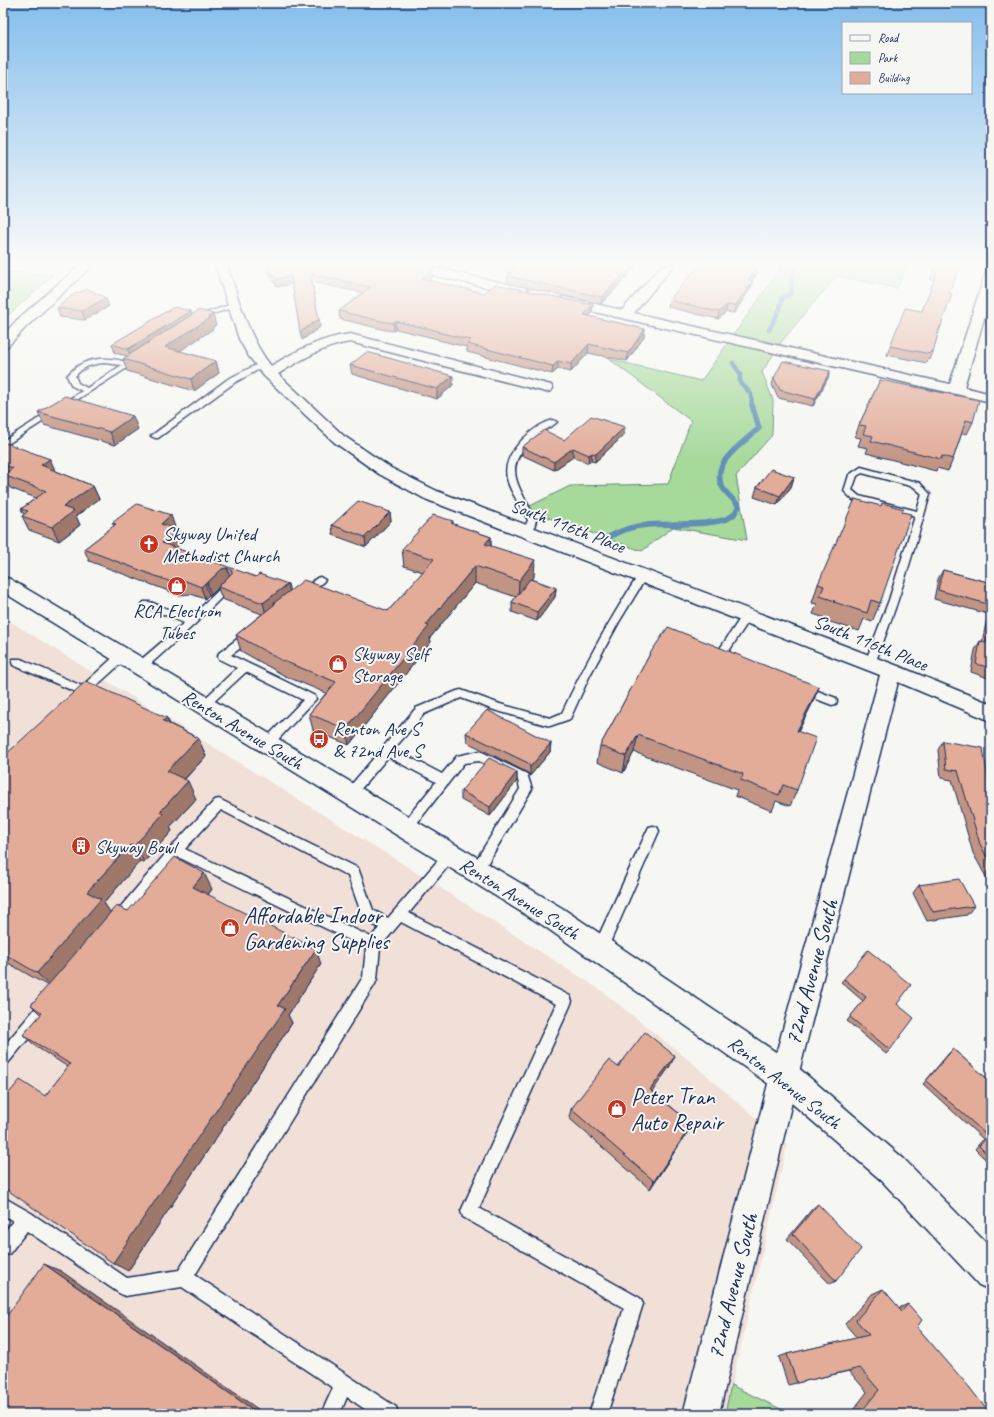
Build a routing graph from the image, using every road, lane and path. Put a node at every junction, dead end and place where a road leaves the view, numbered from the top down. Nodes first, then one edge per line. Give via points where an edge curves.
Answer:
1 (14, 331) edge
2 (243, 331) edge
3 (696, 331) edge
4 (974, 331) edge
5 (3, 343) edge
6 (141, 356) edge
7 (128, 365) junction
8 (266, 369) junction
9 (546, 388) dead end
10 (956, 390) junction
11 (87, 391) junction
12 (991, 398) edge
13 (553, 422) dead end
14 (155, 436) dead end
15 (3, 445) edge
16 (920, 514) junction
17 (528, 532) junction
18 (642, 576) junction
19 (320, 580) dead end
20 (3, 583) edge
21 (230, 584) edge
22 (296, 599) edge
23 (147, 604) dead end
24 (747, 616) junction
25 (191, 622) junction
26 (260, 628) edge
27 (131, 661) junction
28 (17, 662) dead end
29 (736, 662) edge
30 (245, 667) junction
31 (880, 667) junction
32 (795, 686) edge
33 (83, 691) junction
34 (832, 701) dead end
35 (72, 702) edge
36 (203, 705) junction
37 (991, 713) edge
38 (267, 744) junction
39 (387, 751) junction
40 (444, 781) junction
41 (350, 794) junction
42 (406, 828) junction
43 (653, 831) dead end
44 (176, 850) junction
45 (450, 855) junction
46 (476, 870) junction
47 (399, 914) junction
48 (389, 926) junction
49 (110, 929) edge
50 (373, 945) junction
51 (600, 949) junction
52 (59, 991) edge
53 (3, 1058) edge
54 (784, 1076) junction
55 (3, 1205) edge
56 (25, 1219) junction
57 (3, 1248) edge
58 (991, 1272) edge
59 (184, 1278) junction
60 (344, 1384) junction
61 (330, 1414) edge
62 (390, 1414) edge
63 (598, 1414) edge
64 (701, 1414) edge

1 - 5 main road
2 - 8 street, South 116th Place
3 - 10 street
4 - 10 street
6 - 7 lane
7 - 11 lane
7 - 11 lane via 116,361 98,361 80,367 71,376 75,384
8 - 9 street via 320,344 350,338
8 - 14 lane via 231,381
8 - 17 street, South 116th Place via 339,439 385,471 431,495
10 - 12 street
11 - 15 lane
13 - 17 lane via 545,424 524,442 512,457 509,471 513,486 532,520
16 - 16 lane via 926,494 917,485 861,470 853,475 848,491 856,498
16 - 31 lane via 888,622
17 - 18 street, South 116th Place
18 - 24 street, South 116th Place
18 - 39 lane via 592,662 566,716 550,722 461,694 420,712
19 - 22 lane
20 - 27 main road, Renton Avenue South
21 - 25 lane
23 - 25 lane
24 - 29 lane via 718,655
24 - 31 street, South 116th Place
25 - 27 lane
26 - 30 lane via 224,656
27 - 33 lane
27 - 36 main road, Renton Avenue South
28 - 33 lane
30 - 36 lane
30 - 38 lane via 311,699
31 - 37 street, South 116th Place
31 - 54 street, 72nd Avenue South
32 - 34 lane
33 - 35 lane
36 - 38 main road, Renton Avenue South
38 - 41 main road, Renton Avenue South
39 - 40 lane
39 - 41 lane
40 - 42 lane
40 - 46 lane via 461,759 480,756 523,777 526,789
41 - 42 main road, Renton Avenue South
42 - 45 main road, Renton Avenue South
43 - 51 lane
44 - 48 lane via 219,804 353,872 368,914
44 - 49 lane
44 - 50 lane
45 - 46 main road, Renton Avenue South
45 - 47 lane
46 - 51 main road, Renton Avenue South
47 - 48 lane
47 - 63 lane via 565,1001 469,1211 634,1304
48 - 50 lane
50 - 59 lane via 370,978
51 - 54 main road, Renton Avenue South
52 - 53 lane
54 - 58 main road, Renton Avenue South via 893,1170
54 - 64 street, 72nd Avenue South
55 - 56 lane
56 - 57 lane
56 - 59 lane via 125,1287
59 - 60 lane
60 - 61 lane
60 - 62 lane

